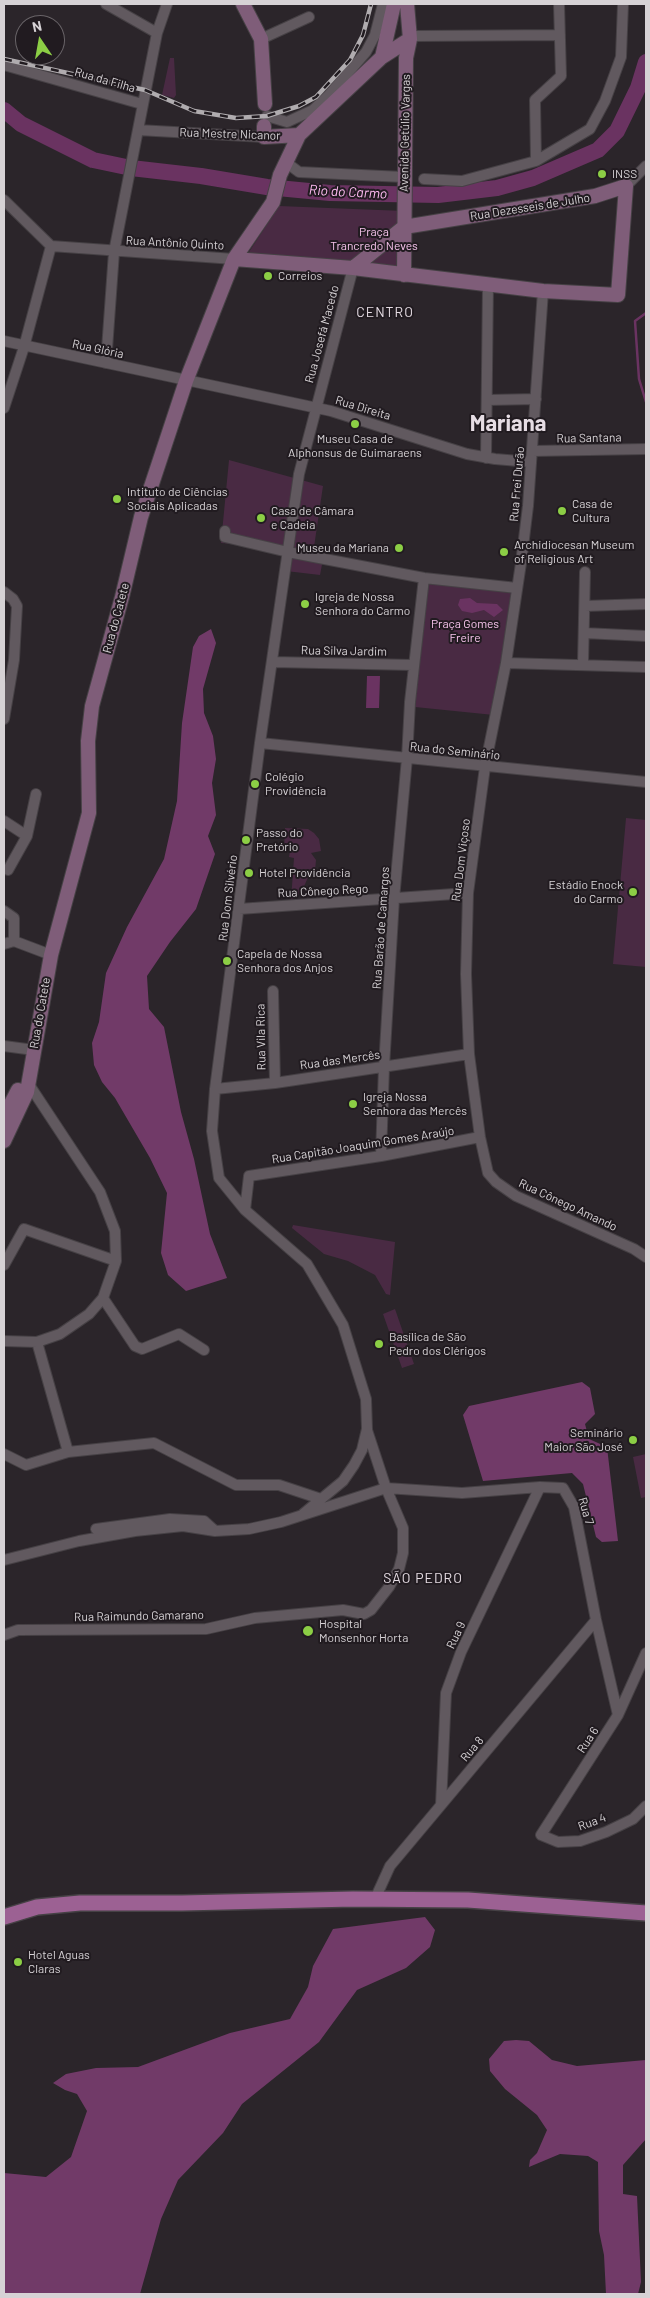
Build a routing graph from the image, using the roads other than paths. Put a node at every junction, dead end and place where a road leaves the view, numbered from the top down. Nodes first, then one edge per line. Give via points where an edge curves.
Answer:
1 (106, 4) edge
2 (167, 4) edge
3 (242, 4) edge
4 (384, 4) edge
5 (396, 4) edge
6 (407, 4) edge
7 (559, 4) edge
8 (623, 4) edge
9 (308, 17) dead end
10 (157, 33) junction
11 (560, 35) junction
12 (261, 40) junction
13 (410, 40) junction
14 (382, 57) junction
15 (406, 58) junction
16 (4, 65) edge
17 (142, 104) junction
18 (265, 121) junction
19 (138, 130) junction
20 (299, 135) junction
21 (536, 161) junction
22 (646, 166) edge
23 (284, 169) junction
24 (424, 179) dead end
25 (404, 180) junction
26 (626, 186) junction
27 (4, 200) edge
28 (404, 227) junction
29 (51, 246) junction
30 (114, 252) junction
31 (234, 259) junction
32 (354, 268) junction
33 (404, 275) junction
34 (488, 283) junction
35 (543, 291) junction
36 (4, 342) edge
37 (24, 347) junction
38 (106, 363) junction
39 (186, 382) junction
40 (536, 398) junction
41 (488, 400) junction
42 (4, 408) edge
43 (316, 408) junction
44 (646, 450) edge
45 (532, 457) junction
46 (486, 458) junction
47 (299, 474) joint
48 (225, 531) dead end
49 (288, 552) junction
50 (585, 572) dead end
51 (424, 578) junction
52 (518, 588) junction
53 (4, 593) edge
54 (646, 604) edge
55 (585, 606) junction
56 (584, 633) junction
57 (646, 636) edge
58 (273, 662) junction
59 (506, 663) junction
60 (582, 664) junction
61 (413, 665) junction
62 (646, 667) edge
63 (4, 719) edge
64 (260, 743) junction
65 (407, 758) junction
66 (485, 766) junction
67 (646, 782) edge
68 (36, 794) dead end
69 (4, 821) edge
70 (27, 836) junction
71 (8, 870) dead end
72 (468, 893) junction
73 (394, 900) junction
74 (239, 909) junction
75 (4, 911) edge
76 (9, 942) edge
77 (51, 955) junction
78 (273, 991) dead end
79 (4, 1046) edge
80 (34, 1050) junction
81 (469, 1054) junction
82 (384, 1067) junction
83 (28, 1083) junction
84 (275, 1083) junction
85 (215, 1089) junction
86 (4, 1117) edge
87 (480, 1138) junction
88 (4, 1141) edge
89 (381, 1156) junction
90 (245, 1210) junction
91 (646, 1257) edge
92 (116, 1261) junction
93 (4, 1265) edge
94 (103, 1298) junction
95 (4, 1341) edge
96 (37, 1342) junction
97 (204, 1350) dead end
98 (367, 1429) junction
99 (68, 1452) junction
100 (4, 1454) edge
101 (540, 1487) junction
102 (386, 1488) junction
103 (321, 1499) junction
104 (304, 1514) junction
105 (96, 1529) dead end
106 (215, 1531) junction
107 (4, 1560) edge
108 (596, 1620) junction
109 (4, 1634) edge
110 (646, 1653) edge
111 (618, 1715) junction
112 (441, 1805) junction
113 (646, 1806) edge
114 (541, 1835) joint
115 (375, 1899) junction
116 (646, 1913) edge
117 (4, 1917) edge

1 - 10 street
2 - 10 street
3 - 12 street
4 - 18 street via 366,52 328,96 313,110 287,122
5 - 13 street
5 - 14 street
6 - 13 street, Avenida Getúlio Vargas
7 - 11 street
8 - 21 street via 621,57 594,122 590,129
9 - 12 street
10 - 17 street
11 - 13 street via 413,36
11 - 21 street via 561,76 535,100
12 - 18 street
13 - 14 street, Rua Mestre Nicanor
13 - 15 street, Avenida Getúlio Vargas
14 - 15 street
14 - 20 street, Rua Mestre Nicanor
15 - 25 street, Avenida Getúlio Vargas
16 - 17 street, Rua da Filha
17 - 19 street
18 - 19 street, Rua Mestre Nicanor
18 - 20 street, Rua Mestre Nicanor
19 - 30 street
20 - 23 street, Rua do Catete
21 - 24 street via 462,181
22 - 26 street, Rua Dezesseis de Julho
23 - 25 street
23 - 31 street, Rua do Catete via 272,202
25 - 28 street, Avenida Getúlio Vargas
26 - 28 street, Rua Dezesseis de Julho via 595,196
26 - 35 street via 618,295
27 - 29 street
28 - 32 street
28 - 33 street, Avenida Getúlio Vargas
29 - 30 street, Rua Antônio Quinto
29 - 37 street
30 - 31 street, Rua Antônio Quinto
30 - 38 street
31 - 32 street
31 - 39 street, Rua do Catete
32 - 33 street
32 - 43 street, Rua Josefá Macedo
33 - 34 street
34 - 35 street
34 - 41 street
35 - 40 street, Rua Frei Durão
36 - 37 street, Rua Glória
37 - 38 street, Rua Glória
37 - 42 street
38 - 39 street, Rua Glória
39 - 43 street, Rua Direita
39 - 77 street, Rua do Catete via 141,517 92,706 88,741 89,814
40 - 41 street
40 - 45 street, Rua Frei Durão
41 - 46 street
43 - 46 street, Rua Direita
43 - 47 street, Rua Josefá Macedo
44 - 45 street, Rua Santana
45 - 46 street, Rua Direita
45 - 52 street, Rua Frei Durão
47 - 49 street, Rua Dom Silvério
48 - 49 street via 225,538
49 - 51 street
49 - 58 street, Rua Dom Silvério
50 - 55 street
51 - 52 street
51 - 61 street
52 - 59 street, Rua Dom Viçoso
53 - 63 street via 17,606 14,660
54 - 55 street
55 - 56 street
56 - 57 street
56 - 60 street
58 - 61 street, Rua Silva Jardim
58 - 64 street, Rua Dom Silvério
59 - 60 street
59 - 66 street, Rua Dom Viçoso
60 - 62 street
61 - 65 street, Rua Barão de Camargos
64 - 65 street, Rua do Seminário
64 - 74 street, Rua Dom Silvério
65 - 66 street, Rua do Seminário
65 - 73 street, Rua Barão de Camargos
66 - 67 street, Rua do Seminário
66 - 72 street, Rua Dom Viçoso
68 - 70 street
69 - 70 street
70 - 71 street
72 - 73 street, Rua Cônego Rego
72 - 81 street, Rua Dom Viçoso via 466,974
73 - 74 street, Rua Cônego Rego
73 - 82 street, Rua Barão de Camargos
74 - 85 street, Rua Dom Silvério
75 - 76 street via 14,918
76 - 77 street
77 - 80 street, Rua do Catete
78 - 84 street, Rua Vila Rica
79 - 80 street
80 - 83 street, Rua do Catete
81 - 82 street, Rua das Mercês
81 - 87 street, Rua Dom Viçoso
82 - 84 street, Rua das Mercês
82 - 89 street, Rua Barão de Camargos
83 - 86 street via 18,1089
83 - 88 street, Rua do Catete via 27,1092
83 - 92 street via 100,1192 115,1231
84 - 85 street, Rua das Mercês
85 - 90 street, Rua Dom Silvério via 212,1131 219,1178
87 - 89 street, Rua Capitão Joaquim Gomes Araújo
87 - 91 street, Rua Cônego Amando via 488,1173 496,1182 516,1196
89 - 90 street, Rua Capitão Joaquim Gomes Araújo via 250,1176
90 - 98 street, Rua Dom Silvério via 307,1264 343,1325 366,1399
92 - 93 street via 24,1229
92 - 94 street
94 - 96 street via 89,1314 60,1334
94 - 97 street via 135,1346 142,1349 179,1334
95 - 96 street
96 - 99 street
98 - 102 street
98 - 103 street via 354,1465 343,1481
99 - 100 street via 26,1465
99 - 103 street via 154,1443 236,1485 279,1485
101 - 102 street, Rua 7 via 462,1493
101 - 108 street, Rua 7 via 563,1488 574,1507
101 - 112 street, Rua 9 via 461,1652 446,1693
102 - 104 street
102 - 109 street, Rua Raimundo Gamarano via 403,1528 403,1553 389,1587 364,1614 342,1610 313,1612 256,1618 206,1629 18,1630
103 - 104 street
104 - 106 street via 249,1529
105 - 106 street via 170,1519 204,1521
106 - 107 street via 183,1526 135,1531 78,1541
108 - 111 street, Rua 7
108 - 112 street, Rua 8
110 - 111 street, Rua 6
111 - 114 street, Rua 6
112 - 115 street, Rua 8 via 390,1866
113 - 114 street, Rua 4 via 633,1819 580,1841 558,1842
115 - 116 main road via 468,1900
115 - 117 main road via 80,1903 38,1907

